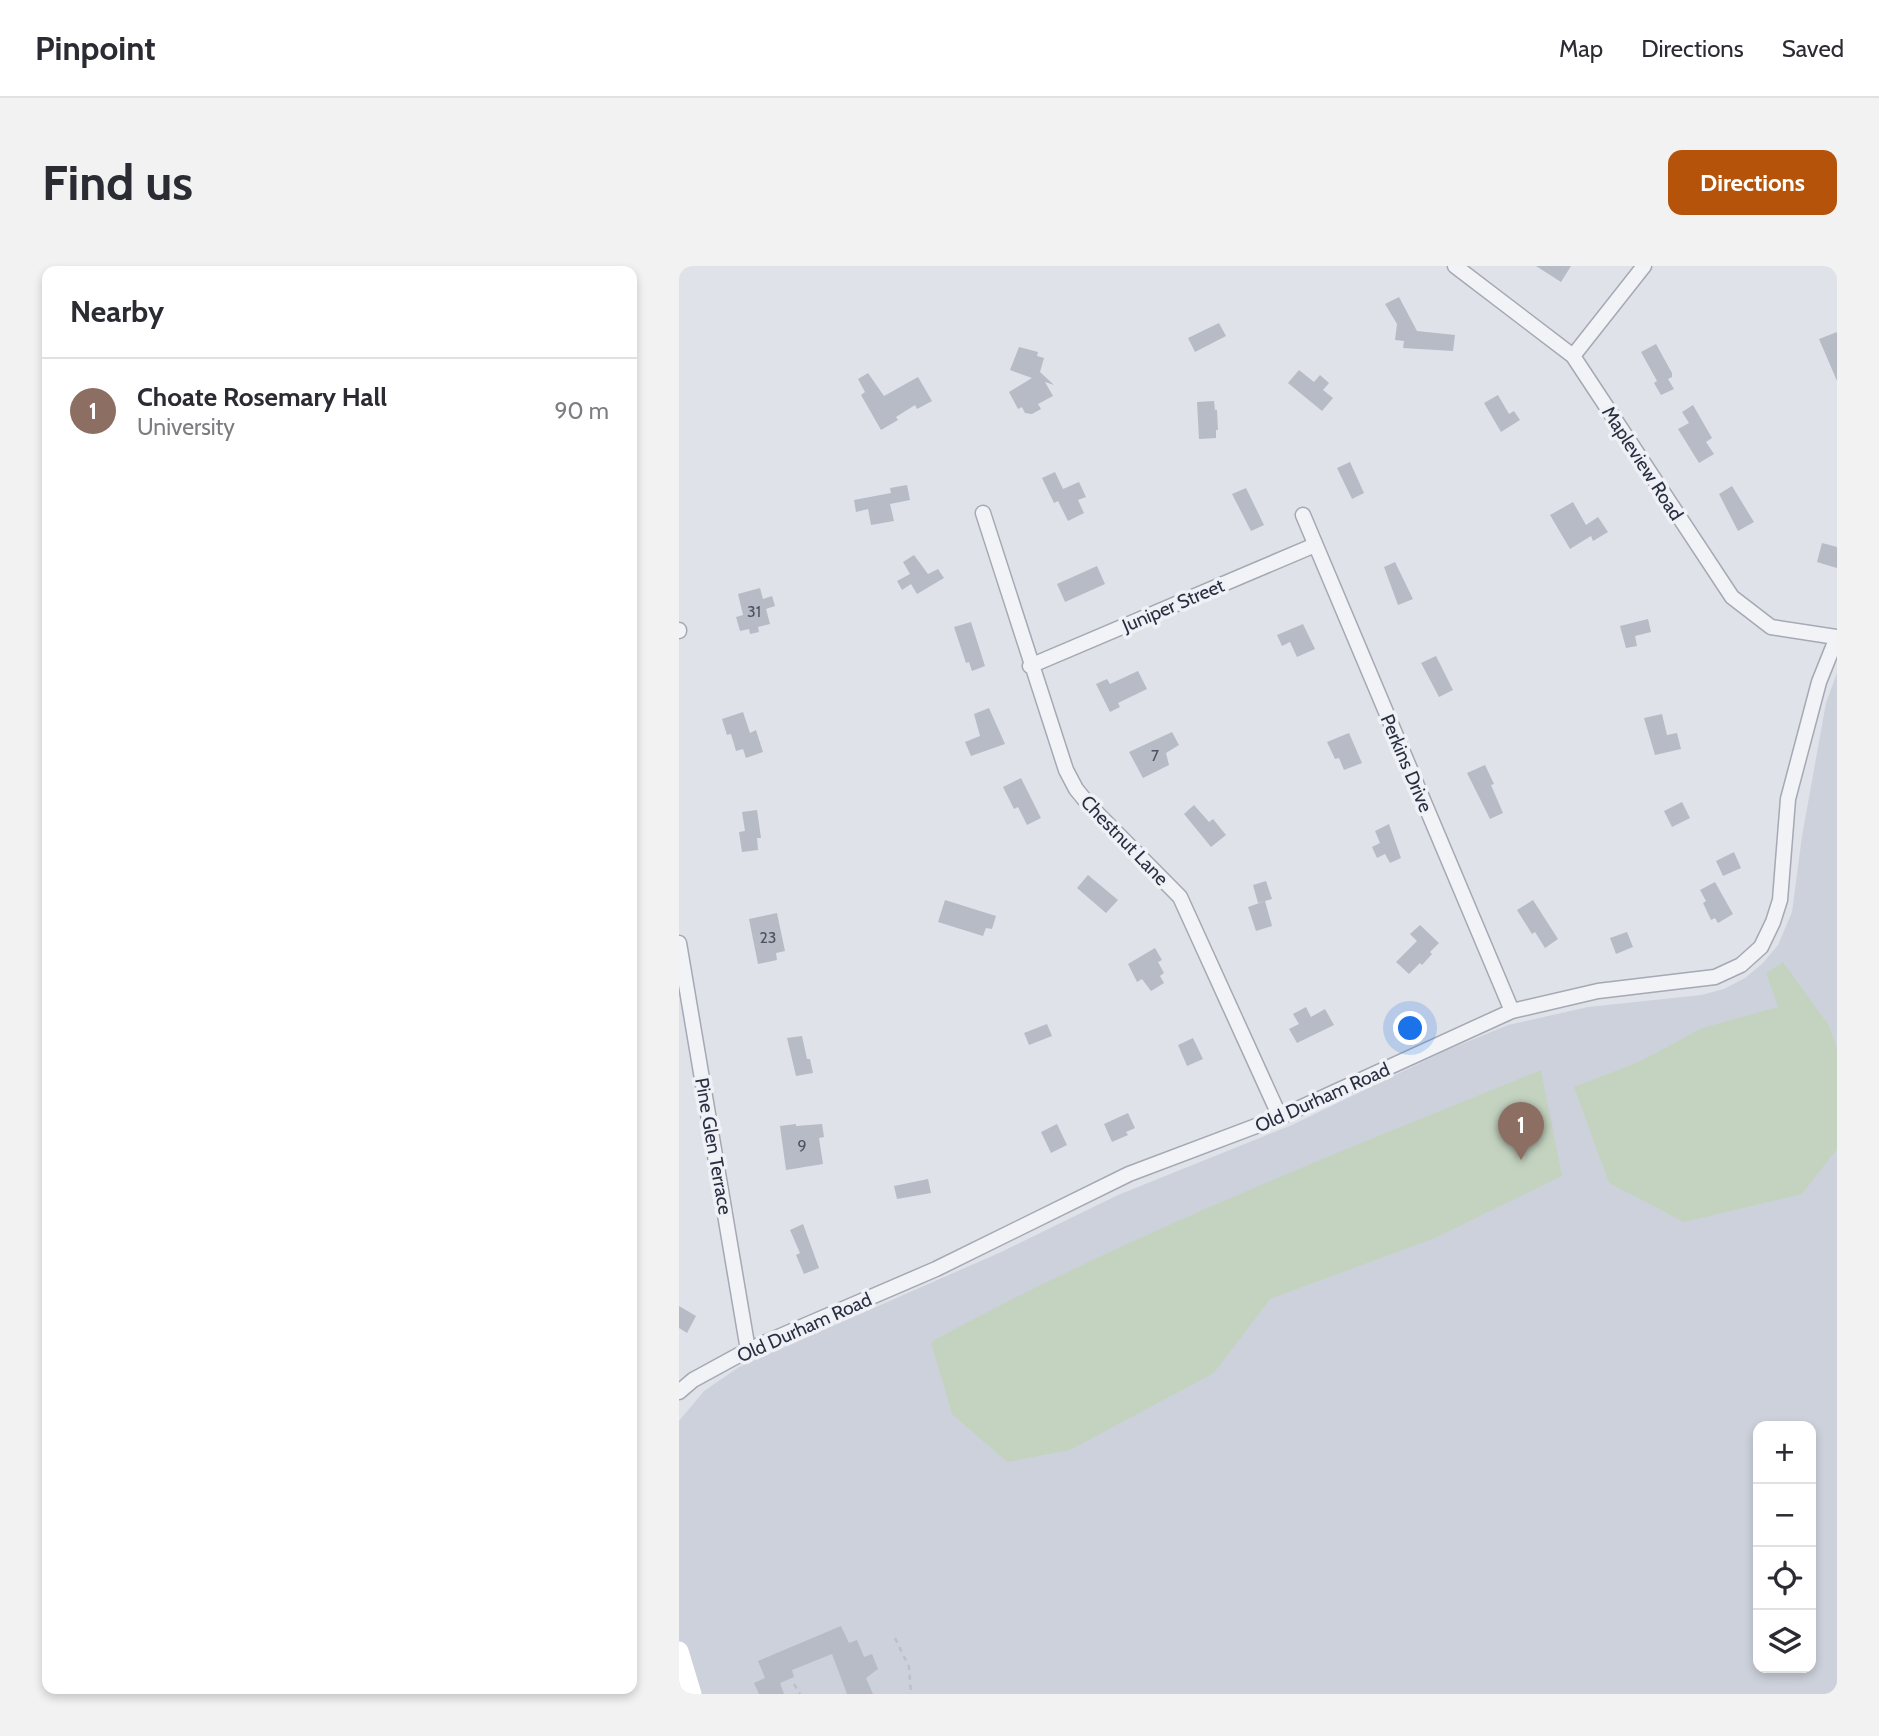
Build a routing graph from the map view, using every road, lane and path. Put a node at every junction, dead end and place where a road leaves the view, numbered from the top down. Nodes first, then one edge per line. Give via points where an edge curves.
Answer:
1 (1455, 266) edge
2 (1644, 266) edge
3 (1573, 356) junction
4 (983, 513) dead end
5 (1303, 515) dead end
6 (1315, 545) junction
7 (1836, 637) edge
8 (1030, 666) junction
9 (679, 943) edge
10 (1512, 1011) junction
11 (1280, 1117) junction
12 (748, 1350) junction
13 (679, 1392) edge
14 (895, 1637) dead end
15 (679, 1651) edge
16 (795, 1684) dead end
17 (692, 1694) edge
18 (800, 1694) edge
19 (911, 1694) edge

1 - 3 street, Mapleview Road
2 - 3 street
3 - 7 street, Mapleview Road via 1732,597 1771,627
4 - 8 street, Chestnut Lane
5 - 6 street, Perkins Drive
6 - 8 street, Juniper Street
6 - 10 street, Perkins Drive
7 - 10 street, Old Durham Road via 1787,799 1780,900 1761,947 1741,965 1715,977 1598,991
8 - 11 street, Chestnut Lane via 1076,789 1180,897
9 - 12 street, Pine Glen Terrace
10 - 11 street, Old Durham Road
11 - 12 street, Old Durham Road via 1129,1174 936,1269
12 - 13 street, Old Durham Road
14 - 19 path via 909,1667
15 - 17 main road
16 - 18 path

